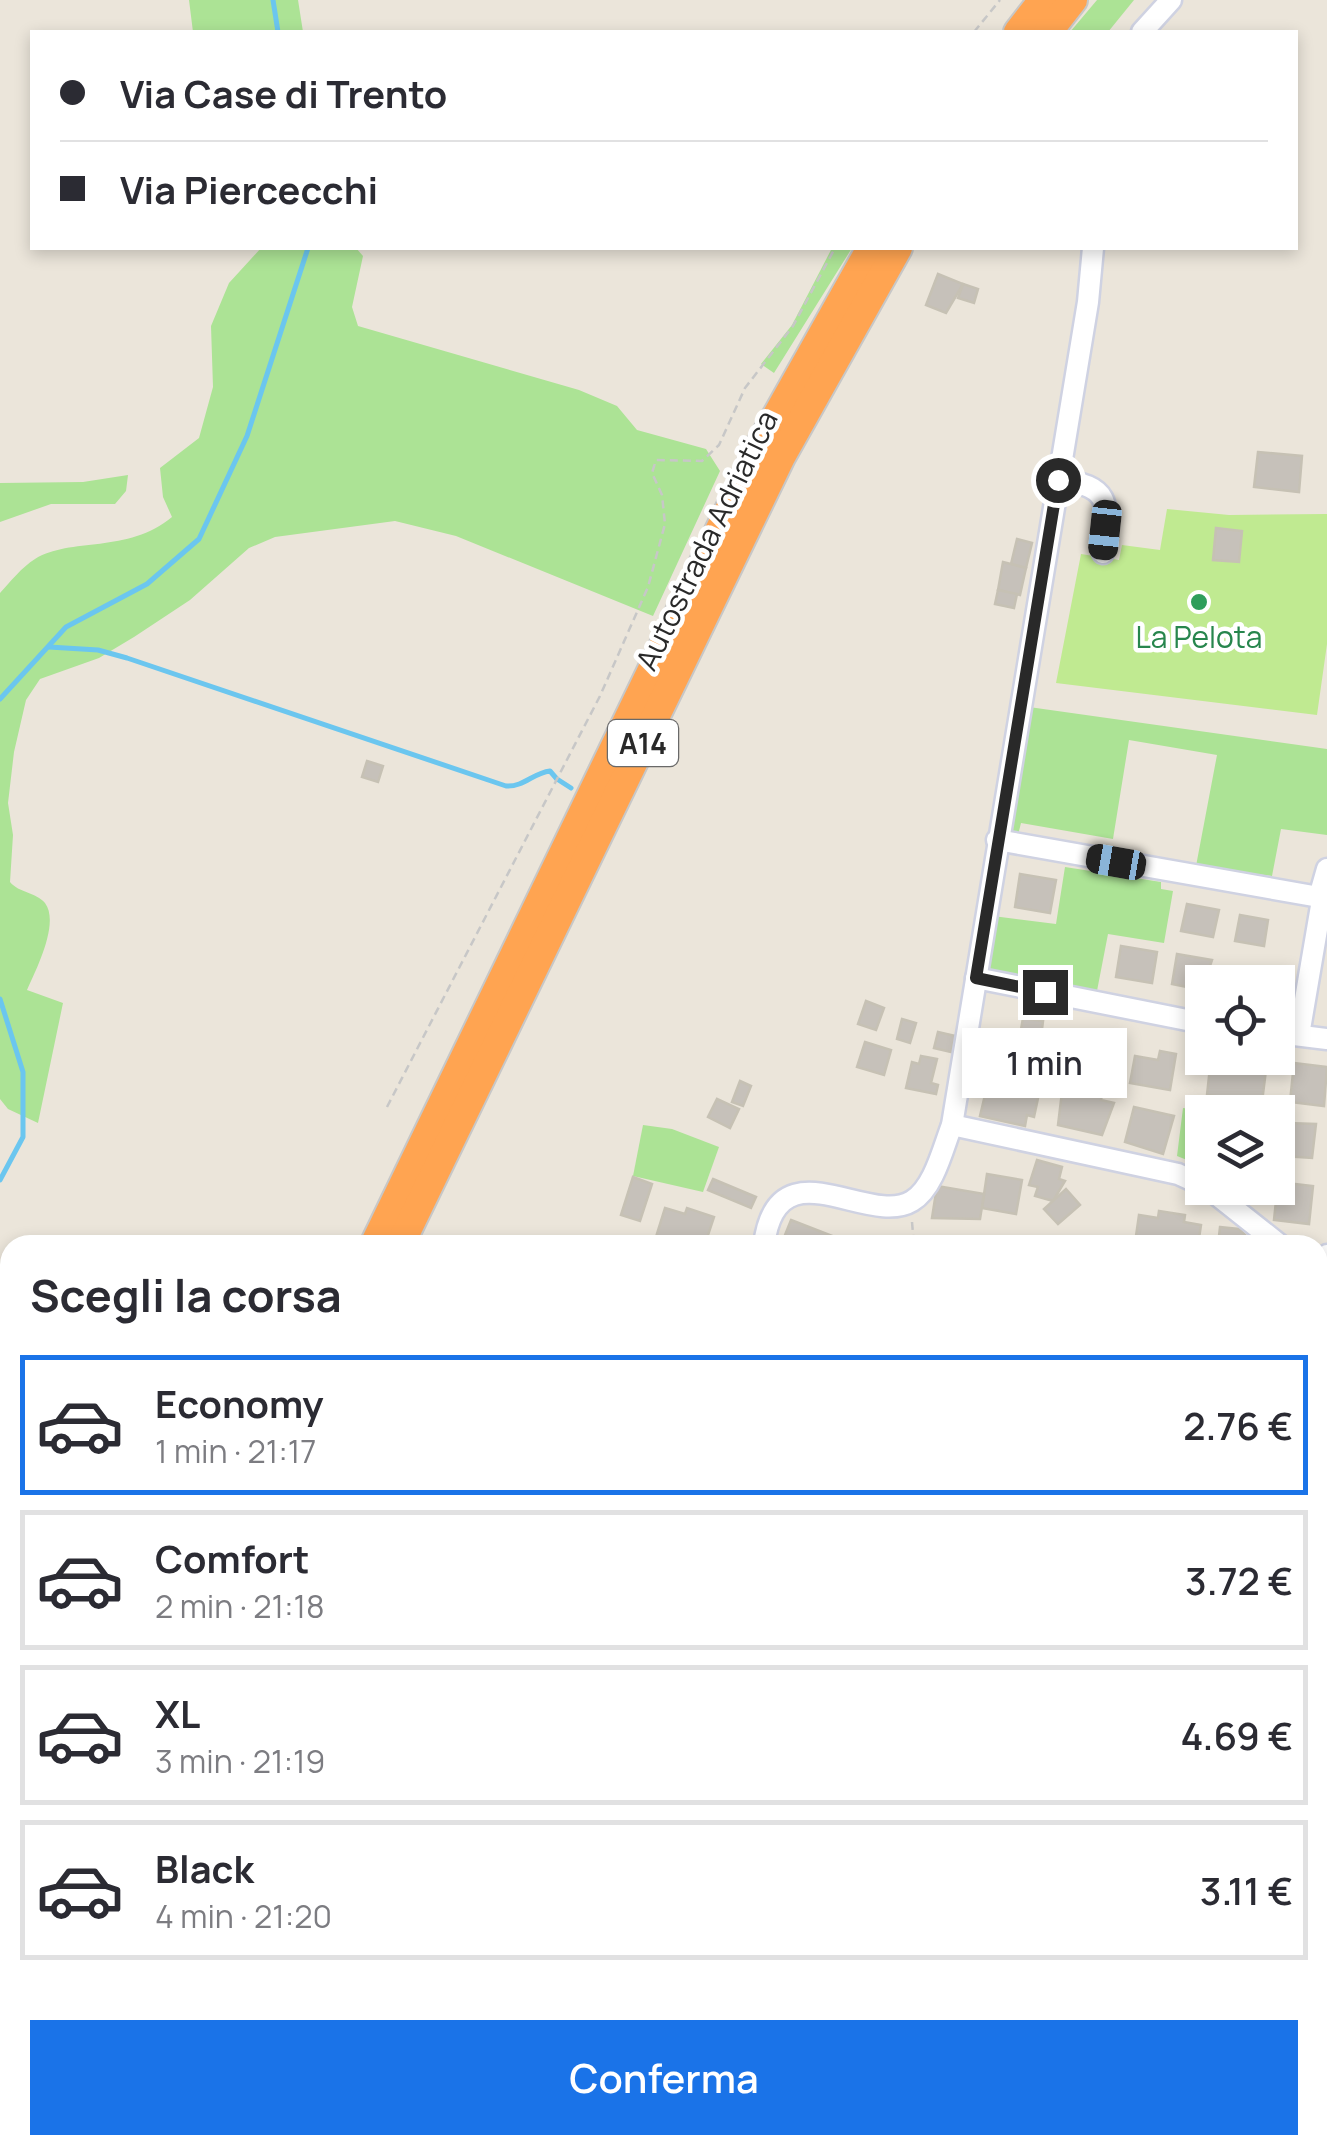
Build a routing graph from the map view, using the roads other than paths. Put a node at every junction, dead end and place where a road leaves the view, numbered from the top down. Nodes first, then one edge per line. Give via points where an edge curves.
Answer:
1 (1043, 0) edge
2 (1073, 0) edge
3 (1171, 0) edge
4 (1020, 30) edge
5 (1050, 30) edge
6 (1144, 30) edge
7 (870, 250) edge
8 (897, 250) edge
9 (1092, 250) edge
10 (1058, 480) junction
11 (1103, 552) dead end
12 (997, 840) junction
13 (1327, 869) edge
14 (1319, 897) junction
15 (976, 978) junction
16 (1295, 1003) edge
17 (1185, 1020) edge
18 (1295, 1035) edge
19 (1327, 1039) edge
20 (952, 1126) junction
21 (1185, 1177) edge
22 (1229, 1205) edge
23 (379, 1235) edge
24 (405, 1235) edge
25 (766, 1235) edge
26 (1267, 1235) edge

1 - 4 highway
2 - 5 highway
3 - 6 street
7 - 23 highway, Autostrada Adriatica / A14 via 763,440
8 - 24 highway, Autostrada Adriatica / A14 via 781,457
9 - 10 street
10 - 11 street via 1082,482 1102,496 1108,508
10 - 12 street
12 - 14 street
12 - 15 street
13 - 14 street
14 - 16 street
15 - 17 street
15 - 20 street
18 - 19 street
20 - 21 street
20 - 25 street via 924,1189 906,1204 794,1195 781,1204
22 - 26 street

